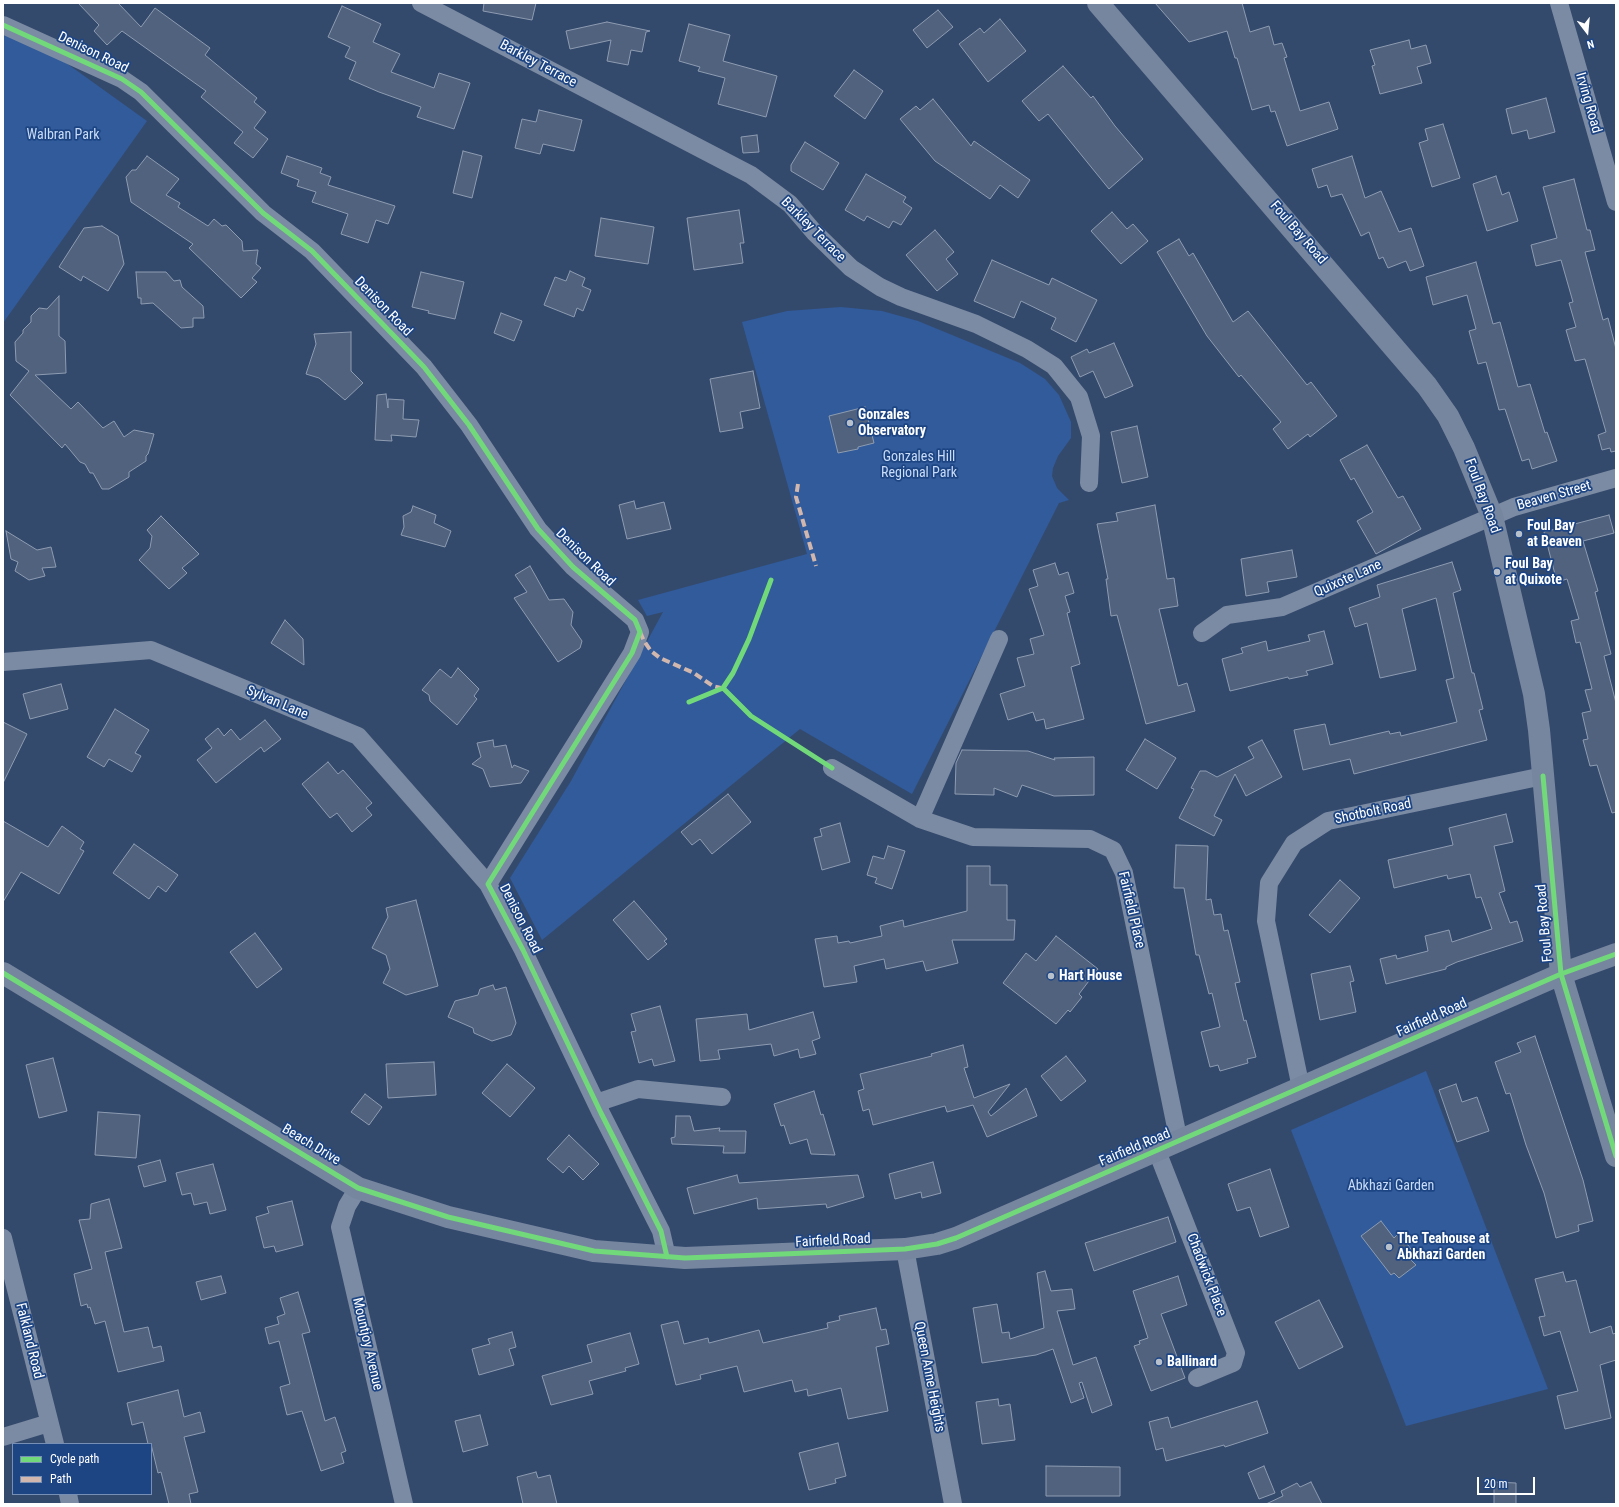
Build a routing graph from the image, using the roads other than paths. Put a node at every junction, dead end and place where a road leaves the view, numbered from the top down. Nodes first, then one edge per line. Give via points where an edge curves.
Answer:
1 (421, 3) edge
2 (1098, 3) edge
3 (1559, 3) edge
4 (3, 25) edge
5 (1613, 182) edge
6 (1616, 202) edge
7 (1616, 478) edge
8 (1089, 483) dead end
9 (1492, 516) junction
10 (1202, 633) dead end
11 (999, 639) dead end
12 (3, 662) edge
13 (832, 768) dead end
14 (1543, 776) junction
15 (920, 819) junction
16 (488, 884) junction
17 (1616, 954) edge
18 (3, 973) edge
19 (1561, 974) junction
20 (1301, 1088) junction
21 (722, 1097) dead end
22 (596, 1103) junction
23 (1179, 1142) junction
24 (1157, 1151) junction
25 (1616, 1156) edge
26 (358, 1188) junction
27 (3, 1238) edge
28 (905, 1249) junction
29 (639, 1256) joint
30 (667, 1257) junction
31 (1197, 1378) dead end
32 (50, 1423) junction
33 (3, 1437) edge
34 (55, 1443) edge
35 (404, 1504) edge
36 (953, 1504) edge

1 - 8 street, Barkley Terrace via 751,175 790,204 851,268 880,287 976,324 1027,349 1054,366 1079,397 1091,436
2 - 9 street, Foul Bay Road via 1427,386 1451,422
3 - 5 street, Irving Road
4 - 16 street, Denison Road via 122,79 141,92 263,213 312,251 424,367 469,425 538,529 573,567 635,620 640,632 632,653
5 - 6 street, Irving Road
7 - 9 street, Beaven Street via 1514,507
9 - 10 street, Quixote Lane via 1282,608 1227,616
9 - 14 street, Foul Bay Road via 1534,694
11 - 15 street
12 - 16 street, Sylvan Lane via 151,650 358,736
13 - 15 street, Fairfield Place
14 - 19 street, Foul Bay Road
14 - 20 street, Shotbolt Road via 1328,821 1294,843 1269,883 1266,921
15 - 23 street, Fairfield Place via 973,837 1090,839 1113,850 1124,873
16 - 22 street, Denison Road via 523,950
17 - 19 street, Fairfield Road
18 - 26 street, Beach Drive
19 - 20 street, Fairfield Road
19 - 25 street, Foul Bay Road
20 - 23 street, Fairfield Road
21 - 22 street via 638,1089
22 - 30 street, Denison Road via 661,1231
23 - 24 street, Fairfield Road
24 - 28 street, Fairfield Road via 956,1238
24 - 31 street, Chadwick Place via 1236,1353 1232,1363
26 - 29 street, Beach Drive via 456,1218 594,1251
26 - 35 street, Mountjoy Avenue via 347,1206 340,1227
27 - 32 street, Falkland Road
28 - 30 street, Fairfield Road
28 - 36 street, Queen Anne Heights
29 - 30 street, Fairfield Road
32 - 33 street
32 - 34 street, Falkland Road

